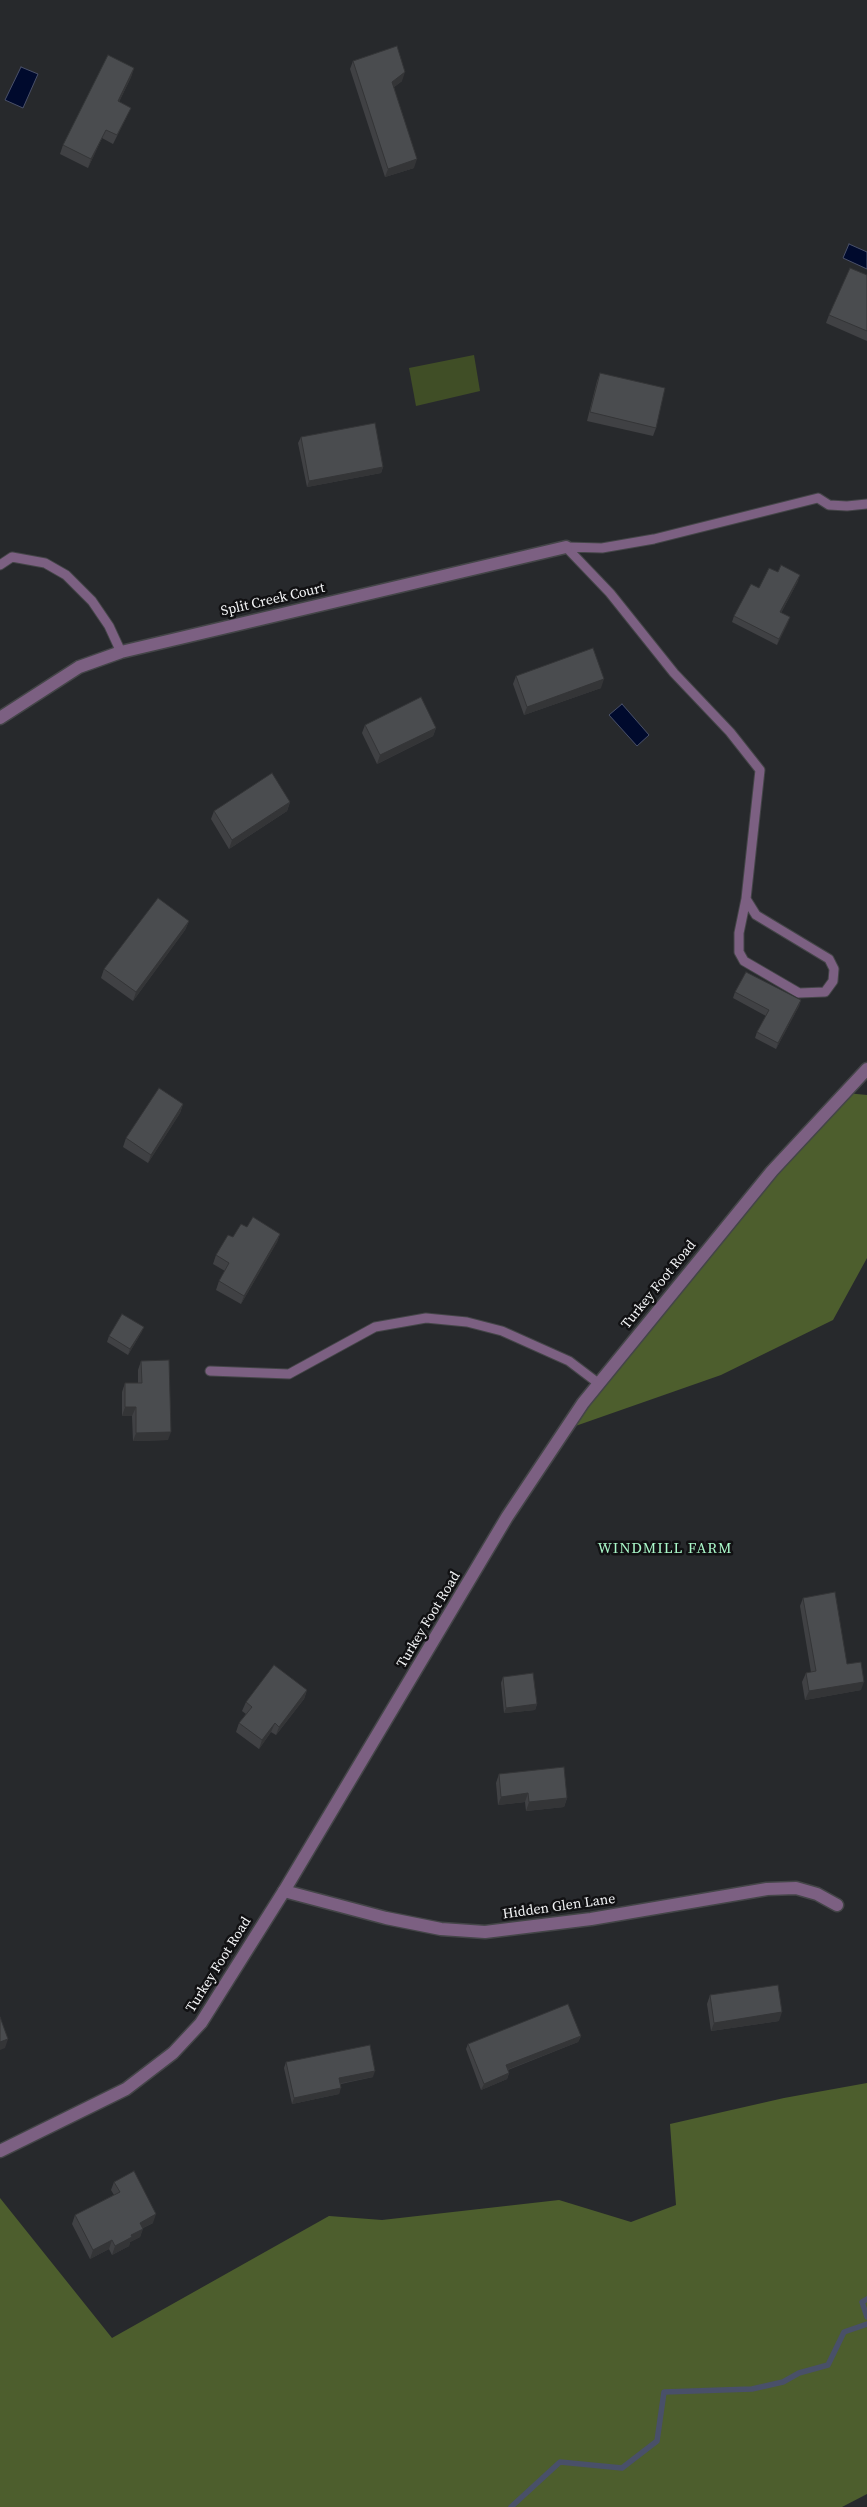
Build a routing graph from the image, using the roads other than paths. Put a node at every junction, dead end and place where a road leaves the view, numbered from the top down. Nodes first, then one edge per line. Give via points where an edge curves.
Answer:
1 (867, 504) edge
2 (566, 547) junction
3 (0, 565) edge
4 (121, 652) junction
5 (2, 712) edge
6 (746, 899) junction
7 (867, 1069) edge
8 (210, 1371) dead end
9 (598, 1383) junction
10 (284, 1891) junction
11 (837, 1905) dead end
12 (0, 2151) edge

1 - 2 lane via 829,505 818,498 654,539 602,548
2 - 4 street, Split Creek Court
2 - 6 lane via 610,593 674,673 730,732 760,770
3 - 4 lane via 12,557 45,563 66,576 92,600 110,626
4 - 5 street, Split Creek Court via 79,667
6 - 6 lane via 756,914 829,959 834,970 833,981 825,992 799,993 744,960 739,952 739,933
7 - 9 street, Turkey Foot Road via 772,1171
8 - 9 lane via 289,1374 375,1327 426,1318 467,1322 502,1331 569,1361
9 - 10 street, Turkey Foot Road via 507,1517
10 - 11 street, Hidden Glen Lane via 440,1929 486,1932 591,1919 767,1889 796,1888 817,1894
10 - 12 street, Turkey Foot Road via 201,2023 173,2053 126,2089

